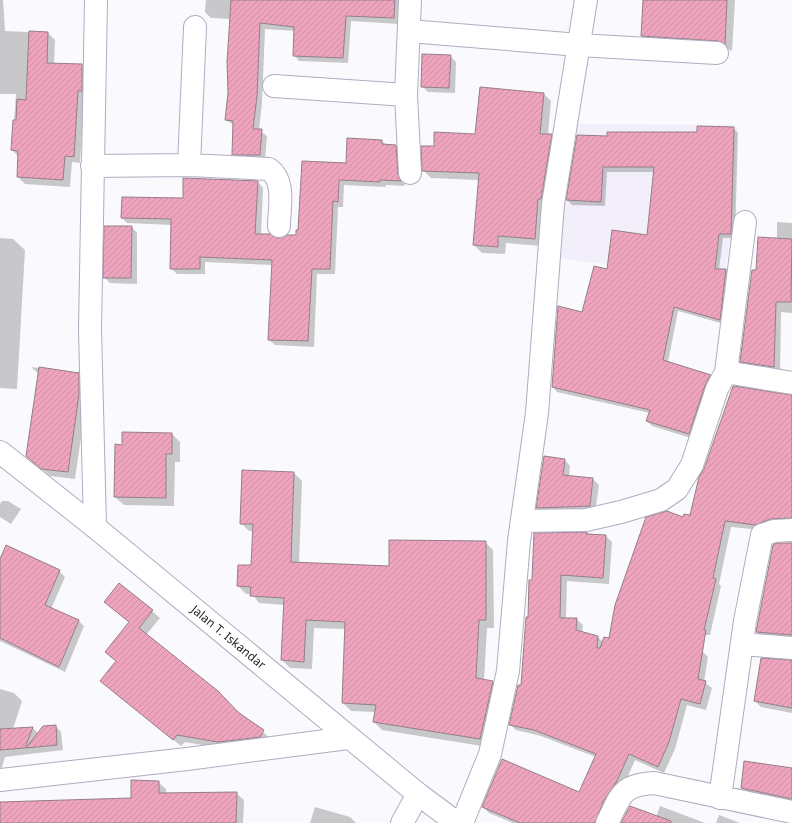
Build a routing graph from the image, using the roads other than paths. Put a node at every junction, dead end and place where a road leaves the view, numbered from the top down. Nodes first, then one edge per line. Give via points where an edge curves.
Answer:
1 (96, 0) edge
2 (410, 0) edge
3 (586, 0) edge
4 (195, 27) dead end
5 (409, 31) junction
6 (579, 45) junction
7 (717, 53) dead end
8 (274, 86) dead end
9 (406, 95) junction
10 (189, 164) junction
11 (92, 166) junction
12 (410, 173) dead end
13 (745, 222) dead end
14 (279, 226) dead end
15 (726, 372) junction
16 (792, 383) edge
17 (0, 452) edge
18 (522, 521) junction
19 (95, 527) junction
20 (792, 530) edge
21 (742, 644) junction
22 (792, 648) edge
23 (348, 738) junction
24 (0, 780) edge
25 (418, 794) junction
26 (720, 798) junction
27 (792, 812) edge
28 (402, 823) edge
29 (457, 823) edge
30 (462, 823) edge
31 (607, 823) edge

1 - 11 street
2 - 5 street
3 - 6 street
4 - 10 street
5 - 6 street
5 - 9 street
6 - 7 street
6 - 18 street via 553,204 537,412
8 - 9 street
9 - 12 street
10 - 11 street
10 - 14 street via 269,169 276,174 280,183
11 - 19 street via 90,329
13 - 15 street
15 - 16 street
15 - 18 street via 717,389 692,464 677,490 661,500 586,520
17 - 19 street, Jalan T. Iskandar
18 - 30 street via 508,671 490,754
19 - 23 street, Jalan T. Iskandar
20 - 21 street via 762,535
21 - 22 street
21 - 26 street
23 - 24 street
23 - 25 street, Jalan T. Iskandar
25 - 28 street
25 - 29 street, Jalan T. Iskandar
26 - 27 street
26 - 31 street via 654,783 638,785 624,791

